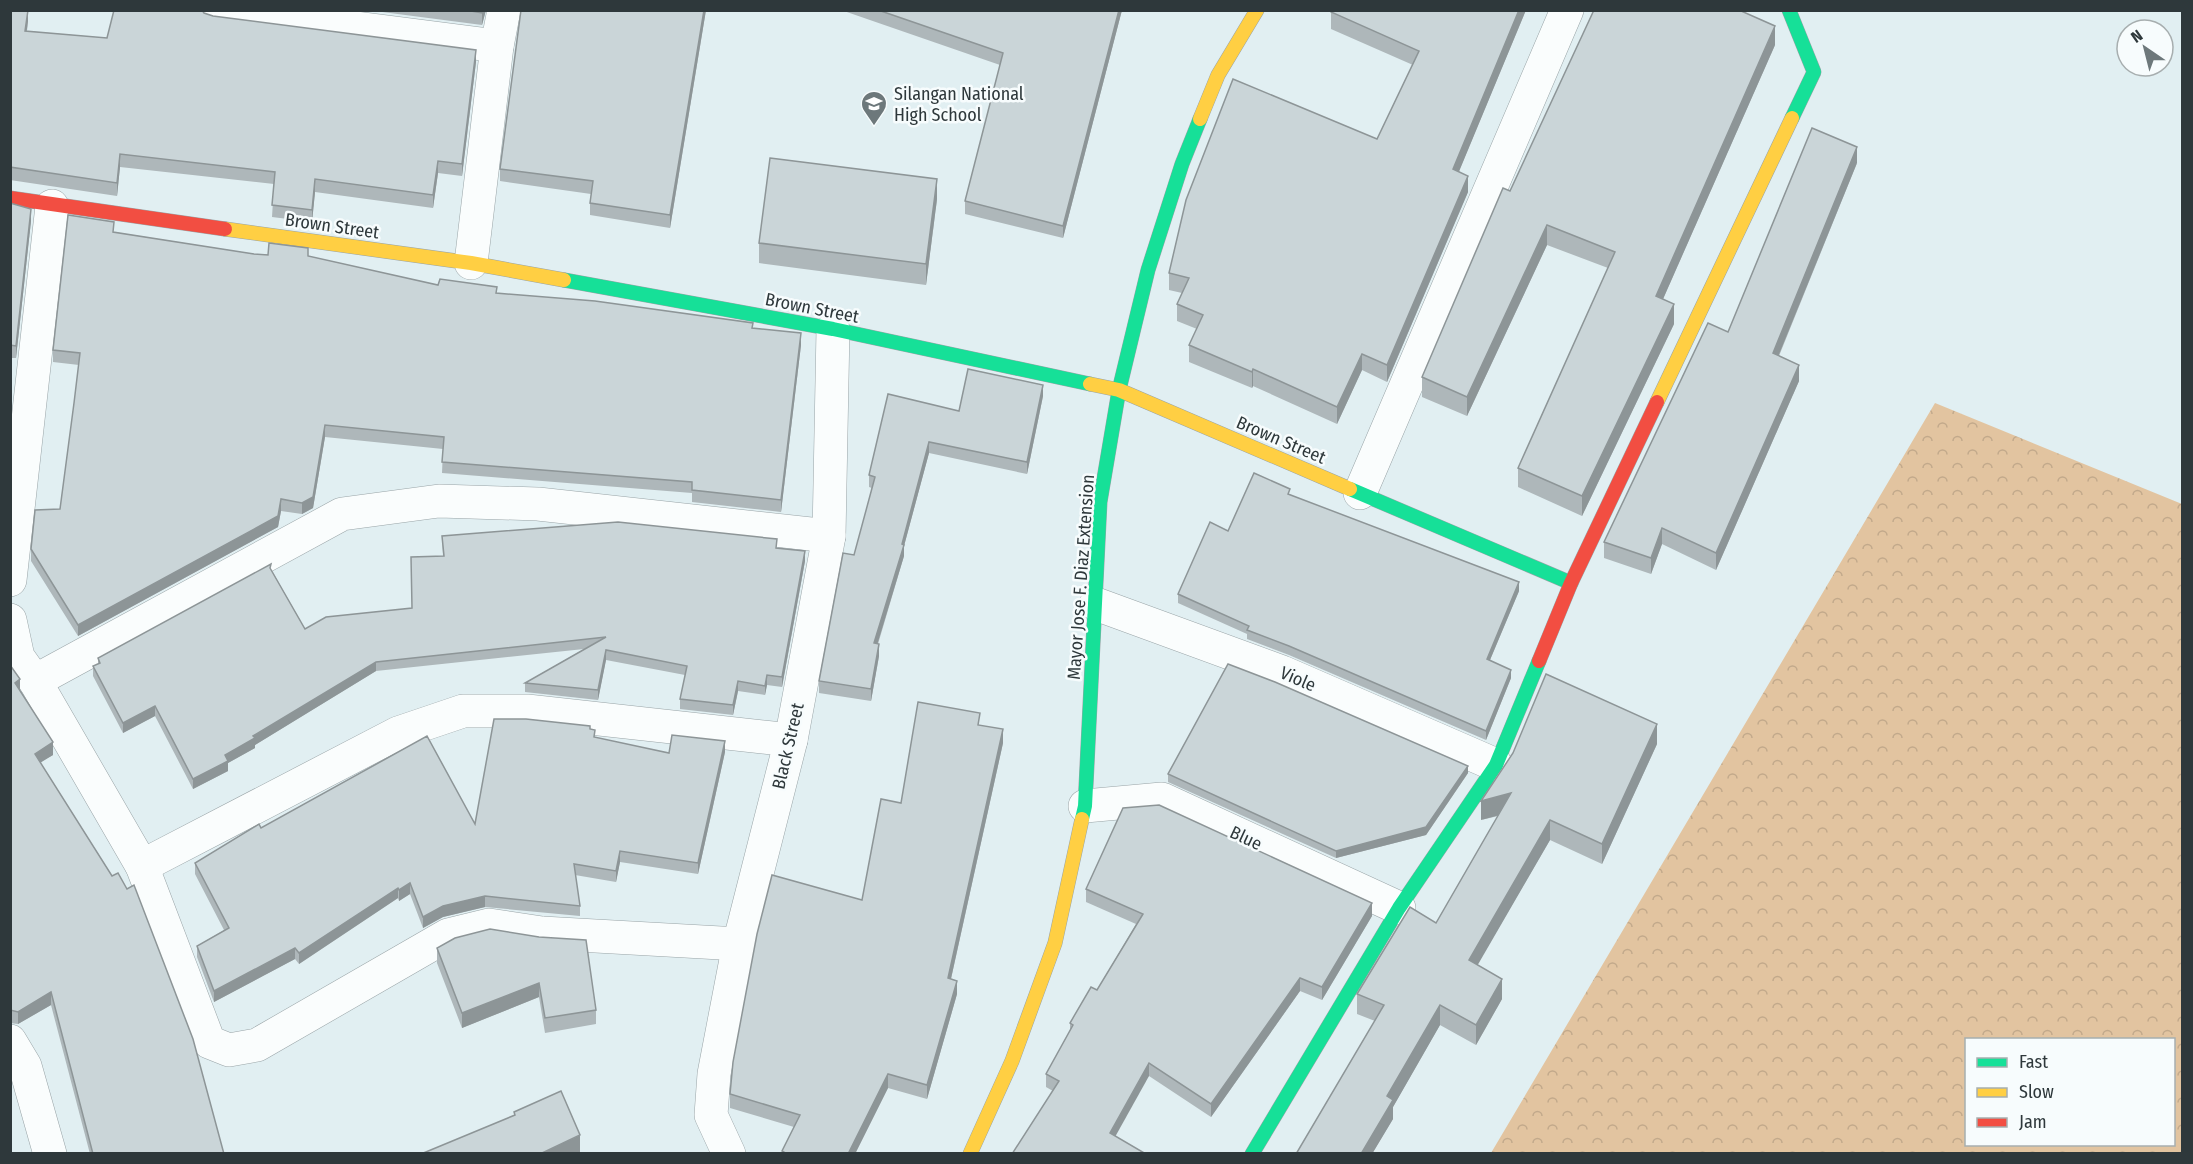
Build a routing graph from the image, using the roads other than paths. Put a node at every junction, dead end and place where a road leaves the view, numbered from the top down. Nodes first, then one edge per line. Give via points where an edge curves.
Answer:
1 (215, 10) edge
2 (504, 10) edge
3 (1257, 10) edge
4 (1567, 10) edge
5 (1789, 10) edge
6 (497, 46) junction
7 (10, 198) edge
8 (52, 206) junction
9 (471, 263) junction
10 (833, 330) junction
11 (1119, 390) junction
12 (1360, 493) junction
13 (829, 536) junction
14 (10, 580) edge
15 (1570, 583) junction
16 (1096, 604) junction
17 (10, 620) edge
18 (35, 681) junction
19 (791, 740) junction
20 (1496, 765) junction
21 (1085, 806) junction
22 (142, 866) junction
23 (1400, 908) junction
24 (739, 944) junction
25 (10, 1041) edge
26 (50, 1154) edge
27 (729, 1154) edge
28 (970, 1154) edge
29 (1252, 1154) edge

1 - 6 street
2 - 6 street
3 - 11 street, Mayor Jose F. Diaz Extension via 1218,75 1182,164 1148,270
4 - 12 street
5 - 15 street via 1814,72
6 - 9 street
7 - 8 street, Brown Street
8 - 9 street, Brown Street
8 - 14 street
9 - 10 street, Brown Street
10 - 11 street, Brown Street
10 - 13 street, Black Street
11 - 12 street, Brown Street
11 - 16 street, Mayor Jose F. Diaz Extension via 1100,502
12 - 15 street, Brown Street
13 - 18 street via 538,504 440,501 342,514
13 - 19 street, Black Street
15 - 20 street
16 - 20 street, Viole via 1282,672
16 - 21 street, Mayor Jose F. Diaz Extension
17 - 18 street via 18,657
18 - 22 street
19 - 22 street via 527,711 463,711 398,733
19 - 24 street, Black Street
20 - 23 street
21 - 23 street, Blue via 1162,799
21 - 28 street, Mayor Jose F. Diaz Extension via 1055,943 1012,1061
22 - 24 street via 209,1042 229,1050 257,1045 448,935 489,925 542,933
23 - 29 street
24 - 27 street, Black Street via 714,1074 711,1114
25 - 26 street via 25,1066

